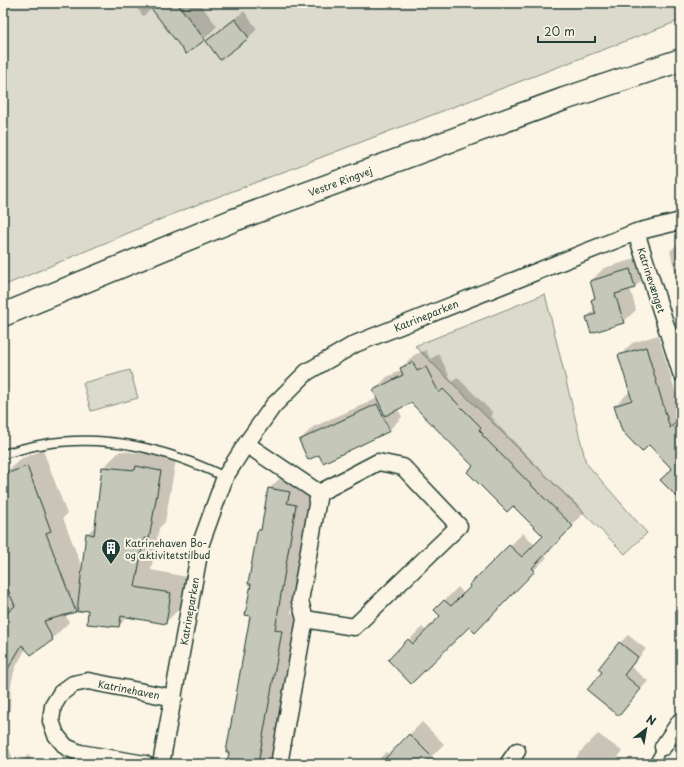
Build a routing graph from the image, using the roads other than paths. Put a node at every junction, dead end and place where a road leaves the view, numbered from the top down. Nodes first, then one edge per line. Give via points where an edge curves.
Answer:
1 (681, 60) edge
2 (681, 220) edge
3 (636, 232) junction
4 (3, 315) edge
5 (681, 373) edge
6 (246, 444) junction
7 (3, 454) edge
8 (225, 477) junction
9 (319, 493) junction
10 (305, 619) junction
11 (174, 698) junction
12 (681, 720) edge
13 (663, 747) joint
14 (517, 751) dead end
15 (145, 764) edge
16 (161, 764) edge
17 (279, 764) edge
18 (508, 764) edge
19 (653, 764) edge

1 - 4 main road, Vestre Ringvej via 564,99 234,220
2 - 3 street
3 - 5 street, Katrinevænget
3 - 6 street, Katrineparken via 355,344 307,372 274,406
6 - 8 street, Katrineparken
6 - 9 street
7 - 8 lane via 39,445 78,441 116,442 161,451
8 - 11 street, Katrineparken via 201,542
9 - 10 street via 300,601
9 - 10 street via 378,462 403,467 458,526 354,627
10 - 17 street
11 - 15 street, Katrinehaven via 88,681 73,684 61,693 53,706 51,721 56,736 66,747 80,753
11 - 16 street, Katrineparken
12 - 13 street
13 - 19 lane
14 - 18 street

